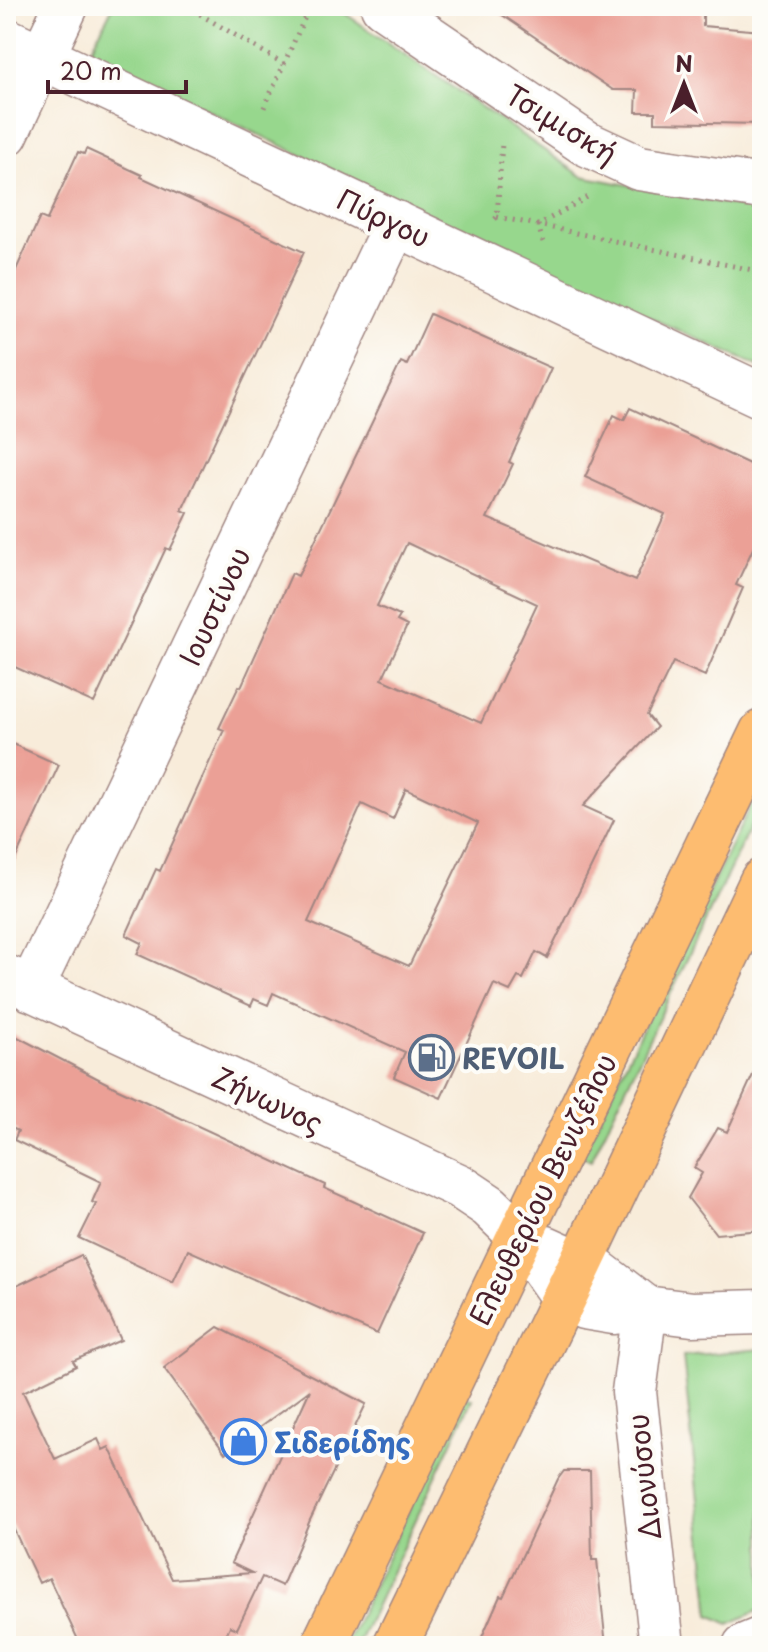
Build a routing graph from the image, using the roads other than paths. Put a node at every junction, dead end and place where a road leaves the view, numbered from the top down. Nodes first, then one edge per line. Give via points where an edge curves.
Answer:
1 (66, 6) edge
2 (383, 6) edge
3 (24, 48) edge
4 (6, 134) edge
5 (762, 187) edge
6 (396, 223) junction
7 (762, 396) edge
8 (762, 732) edge
9 (762, 881) edge
10 (19, 983) edge
11 (520, 1236) junction
12 (572, 1280) junction
13 (645, 1308) junction
14 (762, 1312) edge
15 (762, 1639) edge
16 (323, 1646) edge
17 (395, 1646) edge
18 (662, 1646) edge
19 (745, 1646) edge

1 - 3 street
2 - 5 street, Τσιμισκή via 585,143 639,168
3 - 4 street
3 - 6 street, Πύργου
6 - 7 street, Πύργου
6 - 10 street, Ιουστίνου
8 - 11 main road, Ελευθερίου Βενιζέλου
9 - 12 main road
10 - 11 street, Ζήνωνος via 459,1186
11 - 12 street, Ζήνωνος
11 - 16 main road, Ελευθερίου Βενιζέλου
12 - 13 street via 616,1284
12 - 17 main road
13 - 14 street via 692,1314
13 - 18 street, Διονύσου via 634,1392
15 - 19 street

